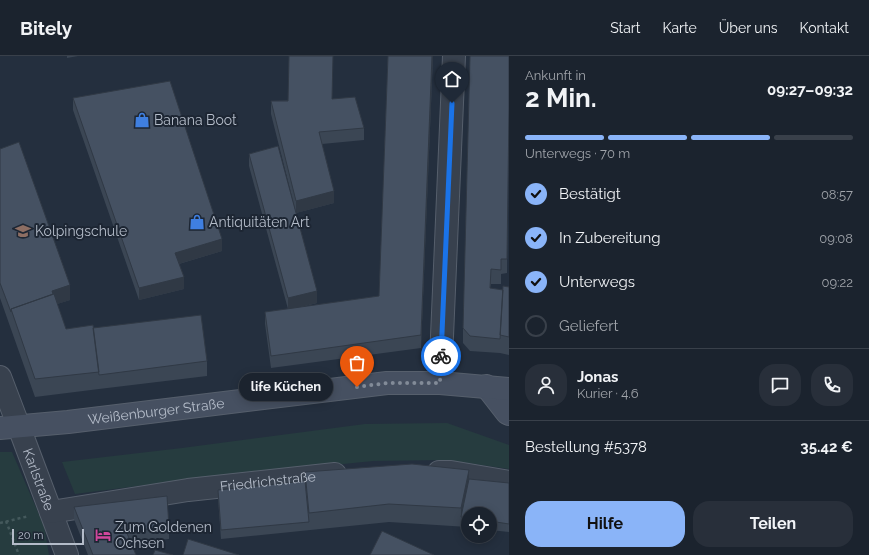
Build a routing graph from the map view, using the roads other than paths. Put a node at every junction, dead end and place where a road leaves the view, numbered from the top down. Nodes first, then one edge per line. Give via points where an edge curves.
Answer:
1 (454, 56) edge
2 (0, 377) edge
3 (440, 383) junction
4 (486, 386) junction
5 (509, 389) edge
6 (509, 414) edge
7 (10, 428) edge
8 (420, 471) edge
9 (358, 472) edge
10 (509, 482) edge
11 (51, 512) junction
12 (67, 555) edge

1 - 3 street
2 - 7 street, Karlstraße
3 - 4 main road, Weißenburger Straße
3 - 7 main road, Weißenburger Straße via 387,383
4 - 5 main road, Weißenburger Straße
4 - 6 main road
7 - 11 street, Karlstraße
8 - 10 street via 451,472
9 - 11 street, Friedrichstraße via 188,490
11 - 12 street, Karlstraße

